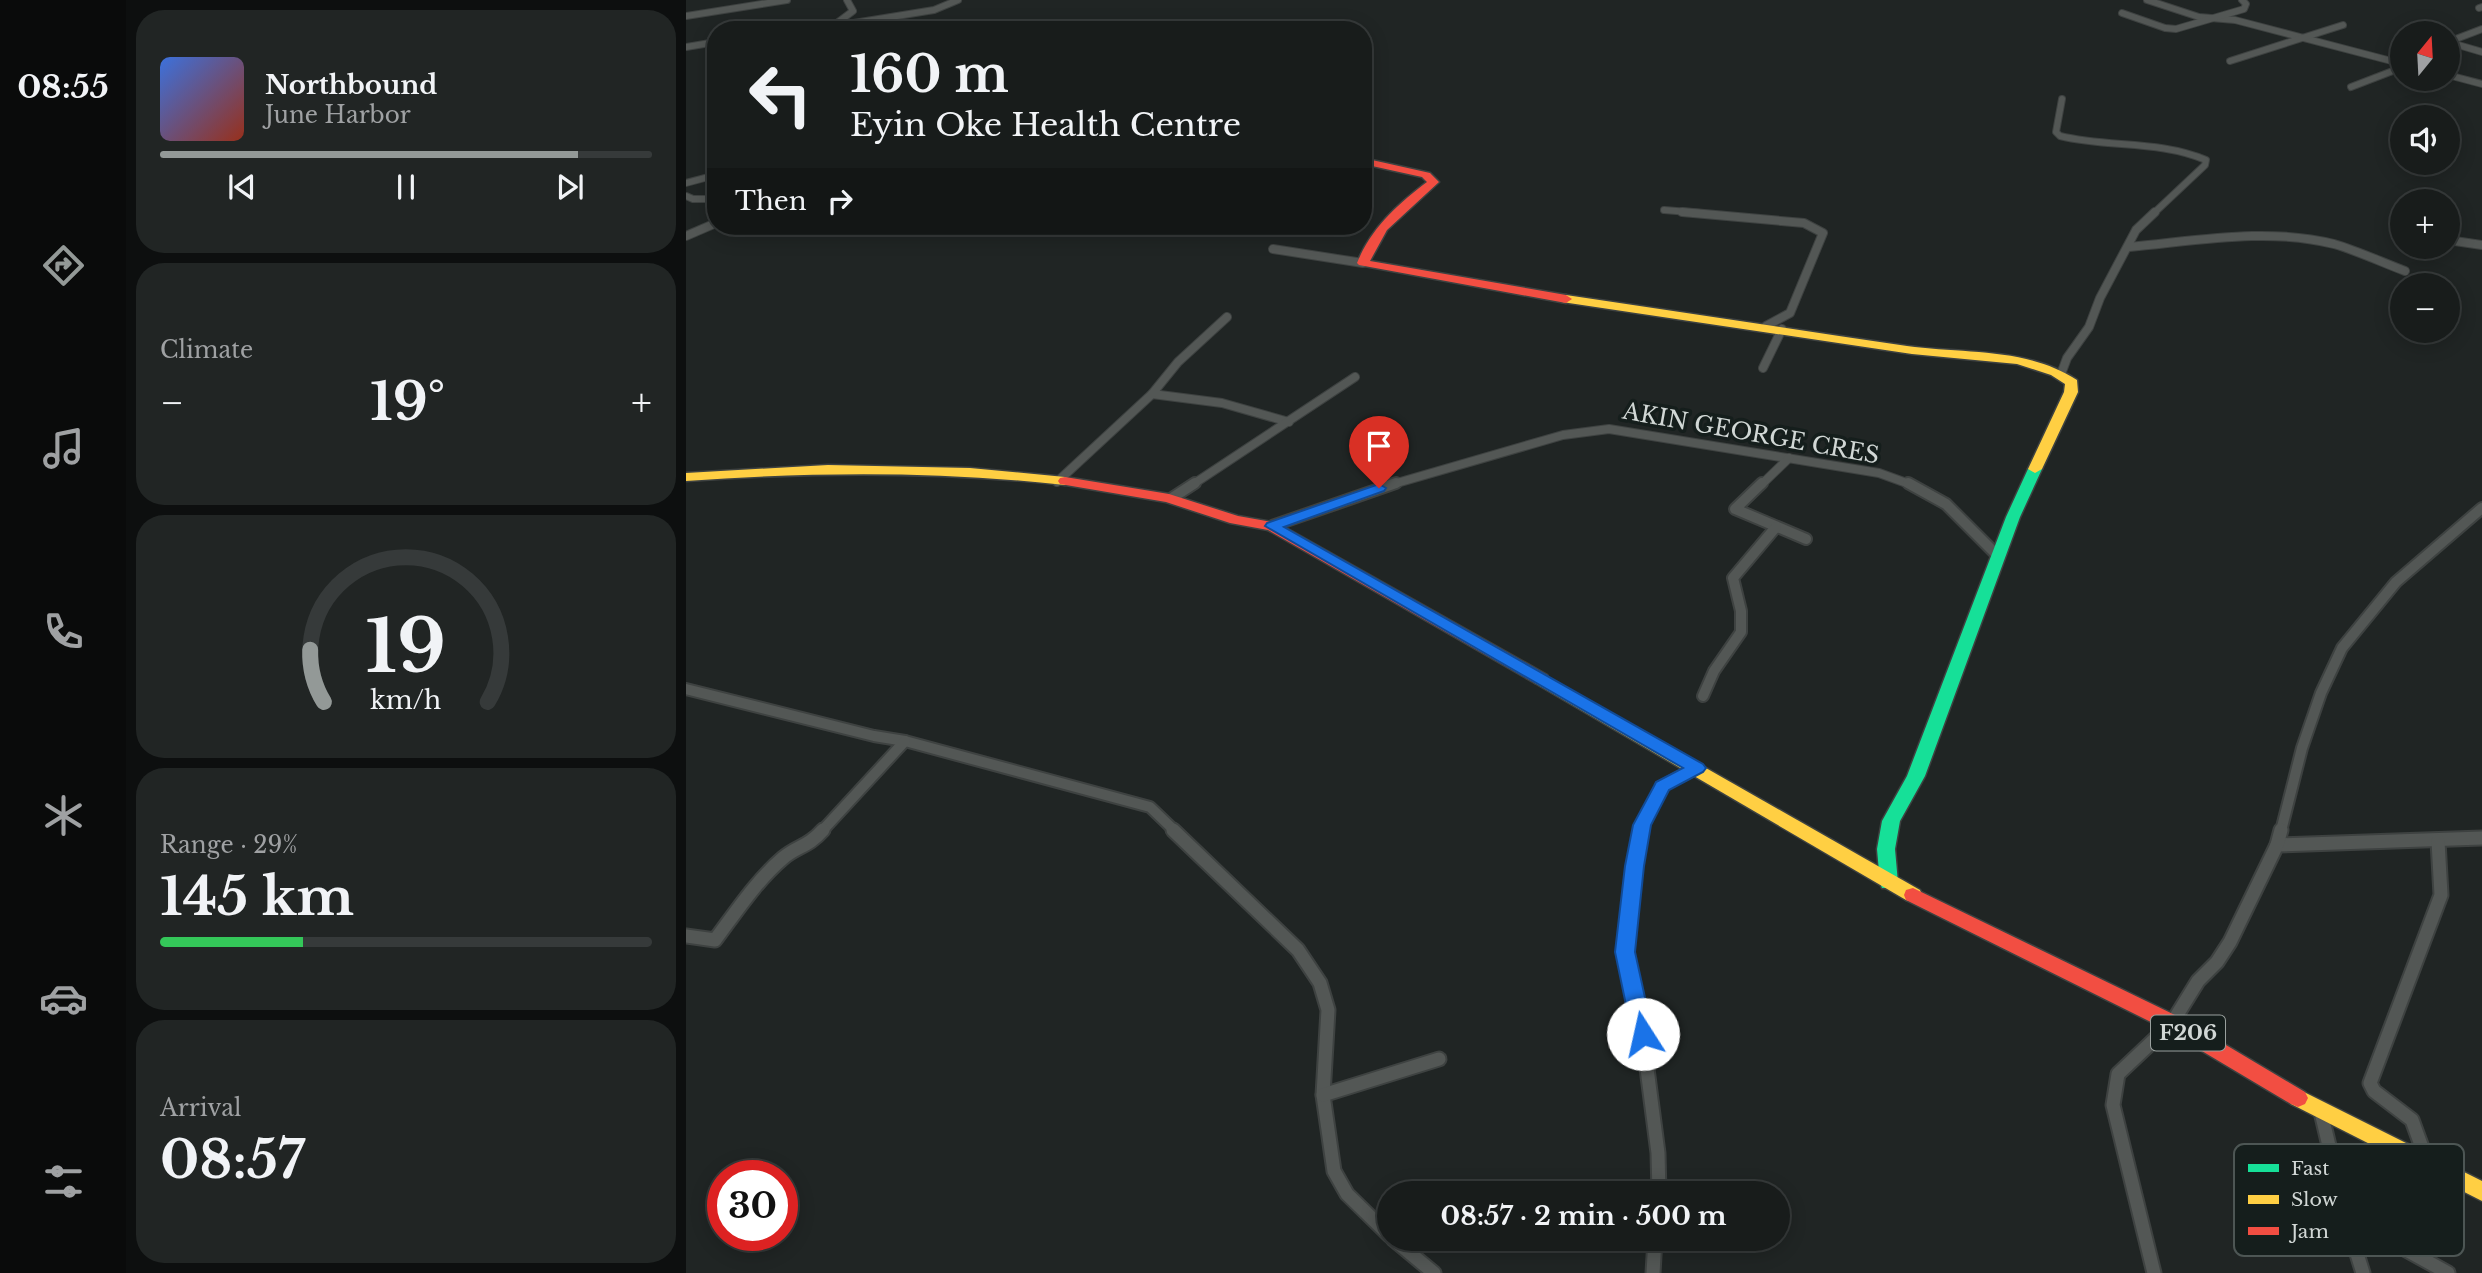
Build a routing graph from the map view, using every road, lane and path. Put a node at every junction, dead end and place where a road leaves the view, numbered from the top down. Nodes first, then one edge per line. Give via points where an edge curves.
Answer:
1 (786, 0) edge
2 (847, 0) edge
3 (957, 0) edge
4 (2147, 0) edge
5 (2242, 0) edge
6 (2122, 13) dead end
7 (686, 16) edge
8 (2221, 18) junction
9 (842, 21) edge
10 (872, 21) edge
11 (2343, 25) dead end
12 (2482, 29) edge
13 (2297, 38) junction
14 (707, 44) edge
15 (686, 47) edge
16 (2482, 52) edge
17 (2230, 61) dead end
18 (2390, 62) edge
19 (2390, 70) edge
20 (2460, 78) edge
21 (2482, 84) edge
22 (2351, 87) dead end
23 (2062, 99) dead end
24 (1372, 163) edge
25 (707, 177) edge
26 (686, 183) edge
27 (686, 196) edge
28 (707, 199) edge
29 (1664, 210) dead end
30 (707, 227) edge
31 (686, 236) edge
32 (2460, 242) edge
33 (2482, 245) edge
34 (2129, 247) junction
35 (1273, 249) dead end
36 (1363, 263) junction
37 (2405, 271) dead end
38 (1227, 317) dead end
39 (1774, 328) junction
40 (1763, 369) dead end
41 (2061, 374) junction
42 (1355, 377) dead end
43 (1152, 394) junction
44 (1289, 422) junction
45 (1789, 458) junction
46 (686, 477) edge
47 (1057, 482) junction
48 (1172, 498) junction
49 (2482, 508) edge
50 (1272, 526) junction
51 (1776, 527) junction
52 (1806, 539) dead end
53 (1999, 557) junction
54 (686, 689) edge
55 (1703, 696) dead end
56 (905, 741) junction
57 (1697, 768) junction
58 (2482, 838) edge
59 (2438, 841) junction
60 (2277, 845) junction
61 (1889, 883) junction
62 (686, 936) edge
63 (2172, 1023) junction
64 (1438, 1059) dead end
65 (1323, 1095) junction
66 (2320, 1112) junction
67 (2328, 1144) edge
68 (2383, 1144) edge
69 (2420, 1144) edge
70 (1659, 1181) edge
71 (2464, 1184) edge
72 (2482, 1192) edge
73 (1377, 1223) edge
74 (1408, 1251) edge
75 (1655, 1251) edge
76 (2358, 1256) edge
77 (2417, 1256) edge
78 (1434, 1273) edge
79 (1653, 1273) edge
80 (2154, 1273) edge
81 (2363, 1273) edge
82 (2448, 1273) edge

1 - 7 street
2 - 9 street via 853,11
3 - 10 street via 934,10
4 - 8 street via 2199,17
5 - 8 street via 2244,9
6 - 8 street via 2172,29
8 - 13 street
11 - 13 street
12 - 16 street via 2448,42
13 - 17 street
13 - 18 street
14 - 15 street
19 - 22 street
20 - 21 street
23 - 34 street via 2056,132 2060,136 2160,148 2206,160 2136,230
24 - 36 street via 1426,175 1434,182 1399,210
25 - 26 street
27 - 28 street
29 - 39 street via 1804,223 1823,233 1790,313
30 - 31 street
32 - 33 street
34 - 37 street via 2293,238 2328,242
34 - 41 street
35 - 36 street
36 - 39 street via 1488,287
38 - 43 street via 1178,362
39 - 40 street
39 - 41 street via 1911,350 1998,358
41 - 53 street via 2072,383 2070,392
42 - 44 street
43 - 44 street via 1222,403
43 - 47 street
44 - 48 street
45 - 50 street, AKIN GEORGE CRES via 1621,430 1584,432 1379,488
45 - 51 street via 1735,509
45 - 53 street, AKIN GEORGE CRES via 1880,473 1915,484 1957,512
46 - 47 street, F206 via 811,467 896,467
47 - 48 street, F206
48 - 50 street, F206 via 1233,520
49 - 60 street via 2396,582 2342,648 2302,748
50 - 57 street, F206
51 - 52 street
51 - 55 street via 1733,578 1742,626
53 - 61 street via 1916,776 1891,821 1886,849
54 - 56 street
56 - 62 street via 810,844 785,856 764,876 715,940
56 - 65 street via 1150,807 1298,950 1320,983 1328,1010
57 - 61 street, F206
57 - 70 street via 1662,786 1642,825 1625,952 1640,1015
58 - 59 street
59 - 60 street
59 - 69 street via 2441,895 2370,1083 2412,1121
60 - 63 street via 2230,942
61 - 63 street, F206
63 - 66 street, F206
63 - 80 street via 2118,1074 2113,1105
64 - 65 street
65 - 73 street via 1334,1171 1347,1194
66 - 67 street
66 - 68 street, F206
71 - 72 street, F206
74 - 78 street
75 - 79 street
76 - 81 street
77 - 82 street

